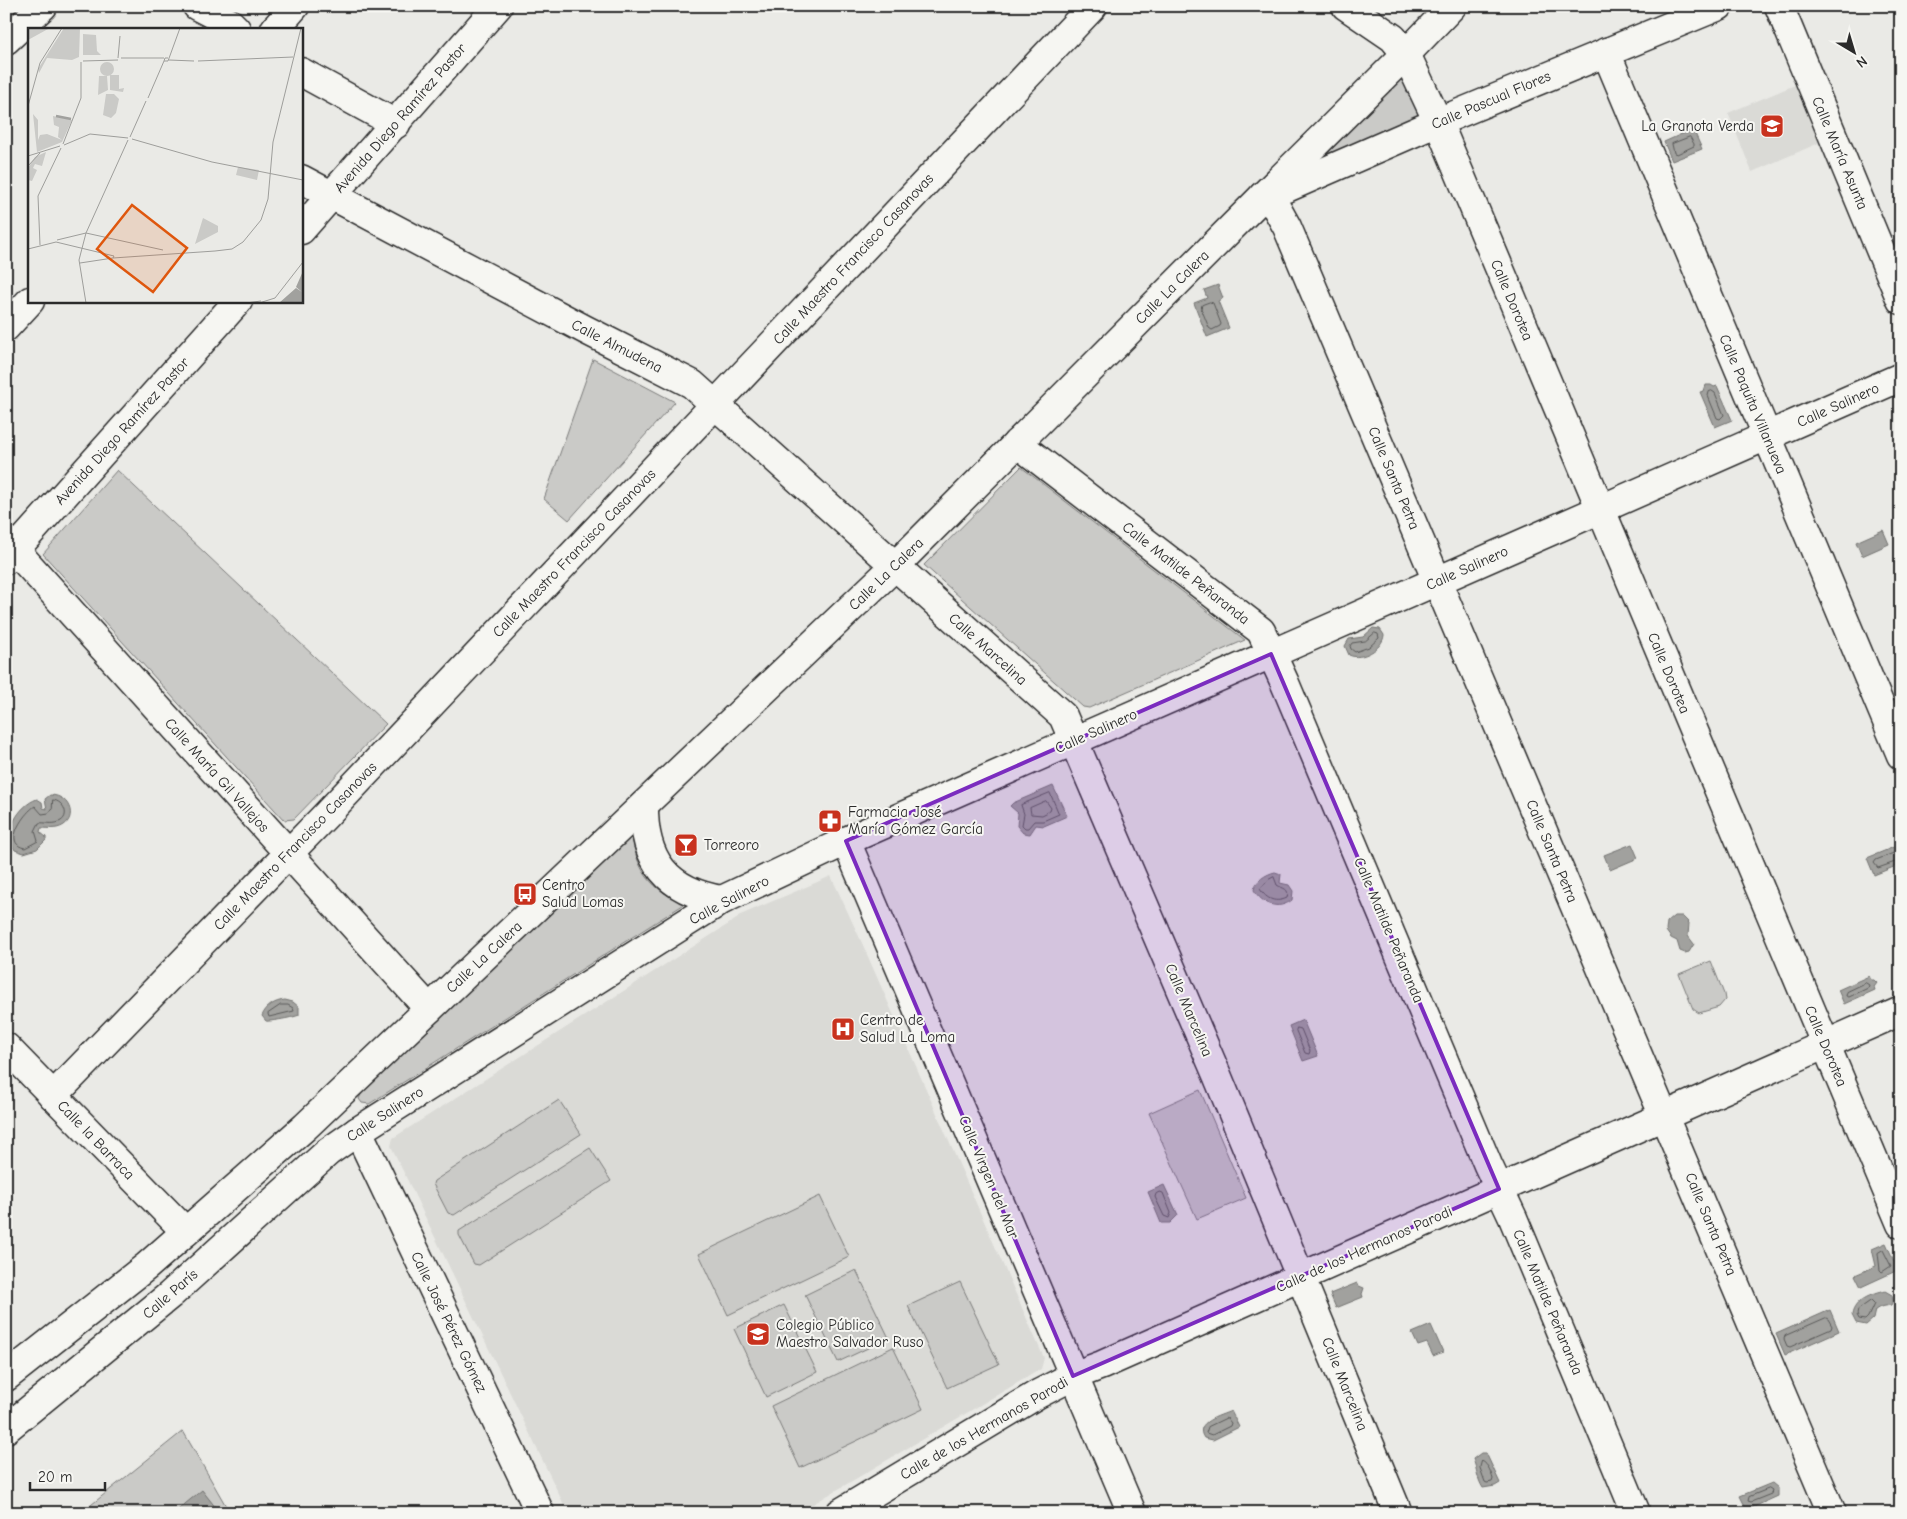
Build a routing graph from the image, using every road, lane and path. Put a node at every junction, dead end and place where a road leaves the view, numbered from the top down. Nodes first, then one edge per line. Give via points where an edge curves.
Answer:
1 (43, 6) edge
2 (197, 6) edge
3 (295, 6) edge
4 (1092, 6) edge
5 (1346, 6) edge
6 (1452, 6) edge
7 (1719, 6) edge
8 (1779, 6) edge
9 (484, 11) edge
10 (235, 28) edge
11 (276, 28) edge
12 (14, 32) edge
13 (1606, 52) junction
14 (1406, 54) junction
15 (302, 73) edge
16 (1438, 122) junction
17 (396, 124) junction
18 (302, 180) edge
19 (332, 196) junction
20 (1263, 196) junction
21 (302, 229) edge
22 (1901, 300) edge
23 (29, 302) edge
24 (237, 302) edge
25 (6, 327) edge
26 (1901, 378) edge
27 (716, 405) junction
28 (1766, 436) junction
29 (1017, 443) junction
30 (1601, 509) junction
31 (9, 550) edge
32 (895, 566) junction
33 (1437, 581) junction
34 (1271, 654) junction
35 (1074, 741) junction
36 (1901, 754) edge
37 (644, 805) junction
38 (846, 841) junction
39 (288, 854) junction
40 (722, 900) junction
41 (429, 1009) junction
42 (1901, 1010) edge
43 (1825, 1044) junction
44 (6, 1047) edge
45 (53, 1096) junction
46 (1665, 1115) junction
47 (305, 1127) junction
48 (358, 1131) junction
49 (328, 1152) junction
50 (1499, 1188) junction
51 (1901, 1224) edge
52 (186, 1232) junction
53 (1301, 1277) junction
54 (1073, 1376) junction
55 (6, 1377) edge
56 (6, 1429) edge
57 (540, 1513) edge
58 (840, 1513) edge
59 (1132, 1513) edge
60 (1398, 1513) edge
61 (1636, 1513) edge
62 (1832, 1513) edge

1 - 12 street
2 - 10 street
3 - 11 street
4 - 27 street, Calle Maestro Francisco Casanovas
5 - 14 street, Calle Dorotea via 1393,38
6 - 14 street, Calle La Calera
7 - 13 street, Calle Pascual Flores
8 - 22 street, Calle María Asunta
9 - 17 street, Avenida Diego Ramírez Pastor
13 - 16 street, Calle Pascual Flores
13 - 28 street, Calle Paquita Villanueva
14 - 16 street, Calle Dorotea
14 - 20 street, Calle La Calera
15 - 17 street
16 - 20 street, Calle Pascual Flores
16 - 30 street, Calle Dorotea
17 - 19 street, Avenida Diego Ramírez Pastor
18 - 19 street, Calle Almudena
19 - 21 street, Avenida Diego Ramírez Pastor
19 - 27 street, Calle Almudena via 692,384
20 - 29 street, Calle La Calera
20 - 33 street, Calle Santa Petra via 1276,207 1287,227
23 - 25 street
24 - 31 street, Avenida Diego Ramírez Pastor
26 - 28 street, Calle Salinero
27 - 32 street, Calle Almudena
27 - 39 street, Calle Maestro Francisco Casanovas
28 - 30 street, Calle Salinero
28 - 36 street, Calle Paquita Villanueva
29 - 32 street, Calle La Calera
29 - 34 street, Calle Matilde Peñaranda via 1261,631
30 - 33 street, Calle Salinero
30 - 43 street, Calle Dorotea
31 - 39 street, Calle María Gil Vallejos
32 - 35 street, Calle Marcelina via 1063,716
32 - 37 street, Calle La Calera
33 - 34 street, Calle Salinero
33 - 46 street, Calle Santa Petra
34 - 35 street, Calle Salinero
34 - 50 street, Calle Matilde Peñaranda
35 - 38 street, Calle Salinero
35 - 53 street, Calle Marcelina
37 - 40 street via 644,825 656,862 684,889 702,897
37 - 41 street, Calle La Calera
38 - 40 street, Calle Salinero
38 - 54 street, Calle Virgen del Mar
39 - 41 street, Calle María Gil Vallejos
39 - 45 street, Calle Maestro Francisco Casanovas
40 - 48 street, Calle Salinero
41 - 47 street, Calle La Calera
42 - 43 street, Calle de los Hermanos Parodi
43 - 46 street, Calle de los Hermanos Parodi
43 - 51 street, Calle Dorotea
44 - 45 street, Calle la Barraca
45 - 52 street, Calle la Barraca
46 - 50 street, Calle de los Hermanos Parodi
46 - 62 street, Calle Santa Petra
47 - 49 street
47 - 52 street
48 - 49 street, Calle Salinero
48 - 57 street, Calle José Pérez Gómez
49 - 56 street, Calle París via 170,1295
50 - 53 street, Calle de los Hermanos Parodi
50 - 61 street, Calle Matilde Peñaranda
52 - 55 street
53 - 54 street, Calle de los Hermanos Parodi
53 - 60 street, Calle Marcelina
54 - 58 street, Calle de los Hermanos Parodi
54 - 59 street, Calle Virgen del Mar

